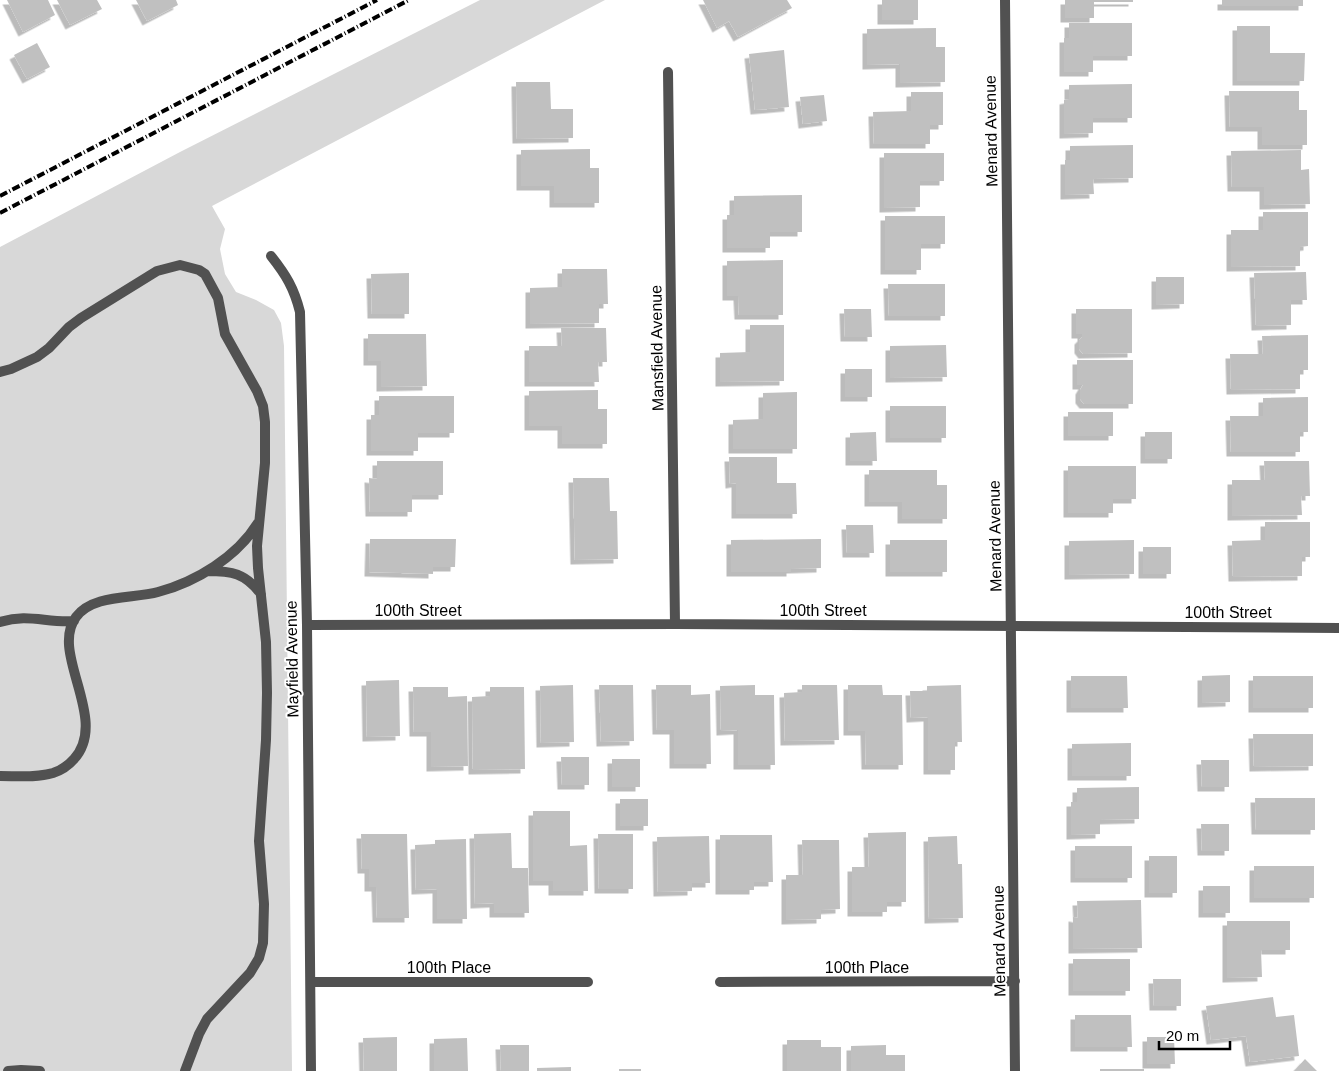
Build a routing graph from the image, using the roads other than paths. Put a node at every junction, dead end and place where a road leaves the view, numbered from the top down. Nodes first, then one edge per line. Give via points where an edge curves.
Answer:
1 (1005, 0) edge
2 (668, 72) dead end
3 (271, 256) dead end
4 (0, 372) edge
5 (259, 522) junction
6 (206, 571) junction
7 (261, 594) junction
8 (74, 621) junction
9 (0, 622) edge
10 (675, 624) junction
11 (307, 625) junction
12 (1011, 627) junction
13 (1339, 628) edge
14 (0, 776) edge
15 (1015, 981) junction
16 (311, 982) junction
17 (588, 982) dead end
18 (720, 982) dead end
19 (8, 1071) edge
20 (40, 1071) edge
21 (185, 1071) edge
22 (311, 1071) edge
23 (1015, 1071) edge

1 - 12 street, Menard Avenue
2 - 10 street, Mansfield Avenue
3 - 11 street, Mayfield Avenue via 294,291 300,312
4 - 5 street via 37,357 68,327 158,271 180,265 199,270 205,274 218,298 225,334 262,406 265,463
5 - 6 street via 250,536 224,560
5 - 7 street
6 - 7 street via 237,574 250,580
6 - 8 street via 168,589 92,605
7 - 21 street via 267,693 259,841 264,904 263,943 250,973 207,1019
8 - 9 street via 27,617
8 - 14 street via 70,648 86,718 86,734 79,753 62,770 51,774
10 - 11 street, 100th Street
10 - 12 street, 100th Street
11 - 16 street, Mayfield Avenue
12 - 13 street, 100th Street
12 - 15 street, Menard Avenue
15 - 18 street, 100th Place
15 - 23 street, Menard Avenue
16 - 17 street, 100th Place
16 - 22 street, Mayfield Avenue
19 - 20 street

